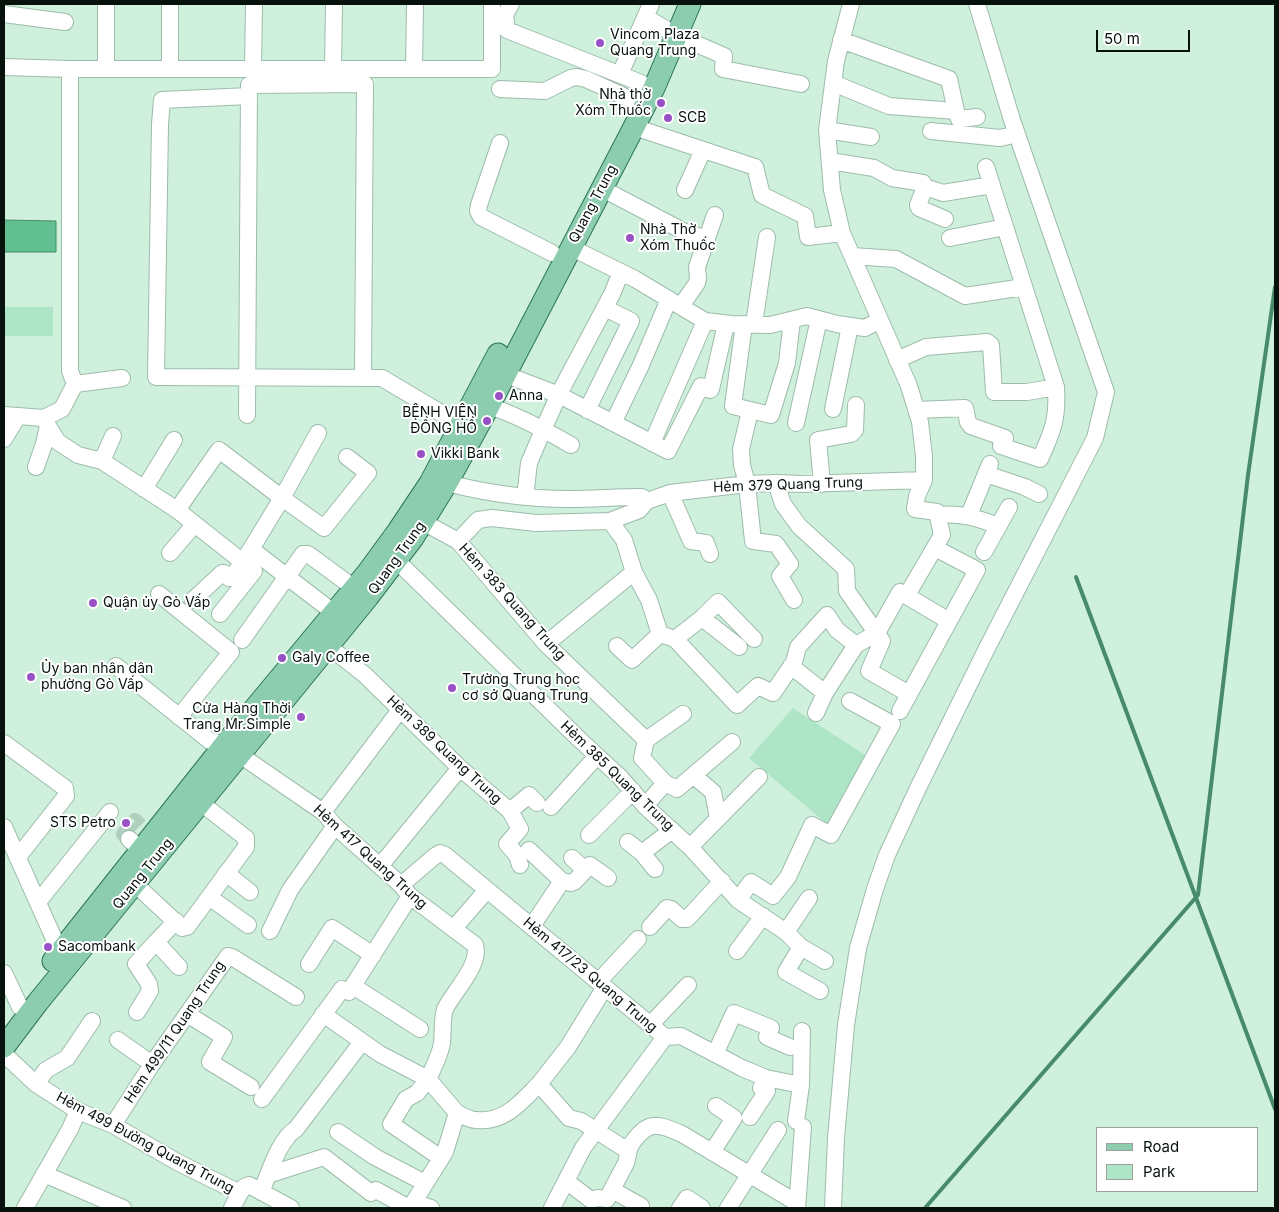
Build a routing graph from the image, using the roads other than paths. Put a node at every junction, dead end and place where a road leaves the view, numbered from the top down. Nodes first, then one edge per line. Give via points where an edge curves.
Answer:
1 (106, 4) edge
2 (170, 4) edge
3 (254, 4) edge
4 (334, 4) edge
5 (414, 4) edge
6 (492, 4) edge
7 (511, 4) edge
8 (675, 4) edge
9 (690, 4) edge
10 (851, 4) edge
11 (977, 4) edge
12 (648, 11) edge
13 (4, 14) edge
14 (65, 22) dead end
15 (670, 32) junction
16 (841, 40) junction
17 (4, 67) edge
18 (70, 69) junction
19 (106, 69) junction
20 (170, 69) junction
21 (253, 69) junction
22 (333, 69) junction
23 (414, 69) junction
24 (620, 74) junction
25 (833, 83) junction
26 (801, 84) dead end
27 (500, 89) dead end
28 (642, 90) junction
29 (250, 96) junction
30 (956, 111) junction
31 (977, 117) dead end
32 (634, 127) junction
33 (827, 130) junction
34 (931, 131) dead end
35 (1017, 134) junction
36 (870, 137) dead end
37 (500, 143) dead end
38 (703, 150) junction
39 (830, 161) junction
40 (986, 167) dead end
41 (992, 185) junction
42 (925, 186) junction
43 (601, 188) junction
44 (685, 190) dead end
45 (715, 215) dead end
46 (945, 219) dead end
47 (1005, 227) junction
48 (842, 234) junction
49 (767, 237) dead end
50 (950, 238) dead end
51 (706, 239) junction
52 (561, 250) junction
53 (852, 256) junction
54 (622, 272) junction
55 (1024, 287) junction
56 (675, 303) junction
57 (605, 308) junction
58 (819, 319) junction
59 (792, 320) junction
60 (880, 320) junction
61 (632, 321) junction
62 (705, 321) junction
63 (726, 324) junction
64 (749, 324) junction
65 (850, 326) junction
66 (655, 332) junction
67 (897, 360) junction
68 (504, 374) junction
69 (248, 377) junction
70 (122, 378) dead end
71 (363, 378) junction
72 (76, 384) junction
73 (1056, 387) junction
74 (558, 395) junction
75 (856, 405) dead end
76 (488, 406) junction
77 (833, 409) dead end
78 (587, 410) junction
79 (916, 410) junction
80 (750, 411) junction
81 (11, 415) edge
82 (247, 415) dead end
83 (46, 422) junction
84 (613, 423) junction
85 (796, 424) dead end
86 (461, 425) junction
87 (543, 430) junction
88 (318, 433) dead end
89 (113, 436) dead end
90 (4, 439) edge
91 (174, 440) dead end
92 (652, 443) junction
93 (571, 445) dead end
94 (347, 457) dead end
95 (102, 461) junction
96 (36, 467) dead end
97 (924, 480) junction
98 (447, 483) junction
99 (776, 483) junction
100 (746, 484) junction
101 (822, 484) junction
102 (144, 489) junction
103 (670, 493) junction
104 (1039, 494) dead end
105 (525, 497) junction
106 (282, 498) junction
107 (647, 501) junction
108 (1009, 507) dead end
109 (177, 510) junction
110 (938, 515) junction
111 (969, 515) junction
112 (417, 518) junction
113 (610, 521) junction
114 (194, 525) junction
115 (799, 526) junction
116 (999, 526) junction
117 (458, 541) junction
118 (938, 541) junction
119 (776, 544) junction
120 (984, 552) dead end
121 (170, 553) dead end
122 (710, 554) dead end
123 (247, 555) junction
124 (396, 560) junction
125 (634, 572) junction
126 (288, 578) junction
127 (354, 588) junction
128 (159, 594) dead end
129 (907, 595) junction
130 (193, 600) dead end
131 (794, 600) dead end
132 (333, 612) junction
133 (220, 614) dead end
134 (702, 618) junction
135 (949, 622) junction
136 (877, 633) junction
137 (667, 636) junction
138 (754, 639) dead end
139 (242, 640) dead end
140 (546, 644) junction
141 (856, 645) junction
142 (328, 646) junction
143 (617, 646) dead end
144 (739, 647) dead end
145 (116, 666) dead end
146 (790, 666) junction
147 (825, 693) junction
148 (909, 694) junction
149 (850, 701) dead end
150 (400, 710) junction
151 (900, 711) dead end
152 (816, 713) dead end
153 (683, 714) dead end
154 (179, 717) junction
155 (646, 740) junction
156 (732, 742) dead end
157 (4, 743) edge
158 (232, 750) junction
159 (597, 756) junction
160 (642, 758) junction
161 (460, 768) junction
162 (694, 776) junction
163 (620, 777) junction
164 (759, 777) dead end
165 (665, 783) junction
166 (633, 791) junction
167 (201, 803) junction
168 (645, 806) junction
169 (510, 811) junction
170 (110, 812) dead end
171 (323, 812) junction
172 (718, 818) junction
173 (334, 826) junction
174 (4, 827) edge
175 (672, 830) junction
176 (588, 835) dead end
177 (628, 842) dead end
178 (690, 848) junction
179 (529, 850) dead end
180 (642, 854) junction
181 (18, 857) junction
182 (572, 858) dead end
183 (520, 865) dead end
184 (380, 866) junction
185 (656, 869) dead end
186 (585, 870) junction
187 (226, 873) junction
188 (608, 878) dead end
189 (562, 881) junction
190 (722, 881) junction
191 (135, 884) junction
192 (487, 890) junction
193 (406, 891) junction
194 (250, 892) dead end
195 (209, 897) junction
196 (809, 898) dead end
197 (738, 900) junction
198 (38, 902) junction
199 (763, 916) junction
200 (176, 921) junction
201 (248, 924) dead end
202 (532, 926) junction
203 (650, 927) dead end
204 (454, 928) junction
205 (270, 931) dead end
206 (786, 932) junction
207 (638, 939) dead end
208 (156, 942) junction
209 (801, 947) junction
210 (737, 951) dead end
211 (60, 952) junction
212 (373, 955) junction
213 (825, 961) dead end
214 (309, 964) dead end
215 (180, 967) dead end
216 (4, 973) edge
217 (602, 984) junction
218 (688, 985) dead end
219 (353, 986) junction
220 (820, 992) dead end
221 (296, 997) dead end
222 (23, 1012) junction
223 (137, 1012) dead end
224 (187, 1014) junction
225 (323, 1014) junction
226 (92, 1021) dead end
227 (650, 1025) junction
228 (4, 1027) edge
229 (420, 1029) dead end
230 (802, 1031) dead end
231 (665, 1037) junction
232 (118, 1040) dead end
233 (362, 1042) junction
234 (4, 1047) edge
235 (790, 1047) dead end
236 (4, 1054) edge
237 (715, 1054) junction
238 (152, 1064) junction
239 (766, 1078) junction
240 (428, 1079) junction
241 (36, 1084) junction
242 (539, 1084) junction
243 (801, 1086) junction
244 (716, 1106) dead end
245 (78, 1111) junction
246 (457, 1113) junction
247 (750, 1117) dead end
248 (113, 1125) junction
249 (596, 1130) junction
250 (778, 1130) dead end
251 (338, 1132) dead end
252 (630, 1146) junction
253 (712, 1152) junction
254 (441, 1158) junction
255 (44, 1174) junction
256 (268, 1175) junction
257 (750, 1175) junction
258 (566, 1181) junction
259 (425, 1183) junction
260 (612, 1190) junction
261 (261, 1192) junction
262 (240, 1193) junction
263 (411, 1206) edge
264 (797, 1206) edge
265 (642, 1207) edge
266 (25, 1208) edge
267 (123, 1208) edge
268 (232, 1208) edge
269 (292, 1208) edge
270 (430, 1208) edge
271 (552, 1208) edge
272 (680, 1208) edge
273 (702, 1208) edge
274 (728, 1208) edge
275 (833, 1208) edge

1 - 19 street
2 - 20 street
3 - 21 street
4 - 22 street
5 - 23 street
6 - 23 street via 492,69
7 - 24 street via 505,15 507,30
8 - 15 main road, Quang Trung
9 - 15 main road, Quang Trung
10 - 16 street
11 - 35 street
12 - 15 street
12 - 24 street
13 - 14 street
15 - 26 street via 724,56 723,69
15 - 28 main road, Quang Trung
16 - 25 street
16 - 30 street via 949,79
17 - 18 street
18 - 19 street
18 - 72 street via 70,371
19 - 20 street
20 - 21 street
21 - 22 street
22 - 23 street
24 - 28 street
25 - 30 street via 889,106
25 - 33 street
27 - 28 street via 545,91 577,77
28 - 32 main road, Quang Trung
28 - 52 main road, Quang Trung
29 - 69 street
29 - 69 street via 162,100 156,377
29 - 71 street via 249,84 365,84
30 - 31 street via 959,119
32 - 38 street
32 - 43 main road, Quang Trung
33 - 36 street
33 - 39 street
34 - 35 street via 1000,138
35 - 275 street via 1106,392 1095,438 923,777 875,889 858,948 846,1025
37 - 52 street via 479,205 481,217
38 - 44 street
38 - 48 street via 755,167 762,195 805,216 808,237
39 - 42 street via 874,168 892,178
39 - 48 street via 832,190
40 - 41 street
41 - 42 street via 944,193
41 - 47 street
42 - 46 street via 919,208
43 - 51 street via 683,231
43 - 52 main road, Quang Trung
45 - 51 street
47 - 50 street
47 - 55 street
48 - 53 street
49 - 64 street
51 - 56 street via 697,267 696,283
52 - 54 street
52 - 68 main road, Quang Trung
52 - 86 main road, Quang Trung
53 - 55 street via 896,259 964,296
53 - 60 street
54 - 56 street
54 - 57 street
55 - 73 street
56 - 62 street
56 - 66 street
57 - 61 street
57 - 74 street
58 - 59 street via 806,316
58 - 65 street
58 - 85 street
59 - 64 street
59 - 80 street via 787,363 772,414
60 - 65 street via 865,328
60 - 67 street
61 - 66 street
61 - 78 street
62 - 63 street
62 - 92 street
63 - 64 street
63 - 92 street via 711,389 701,386 668,452
64 - 80 street via 733,406
65 - 77 street
66 - 84 street
67 - 73 street via 926,347 987,334 991,345 994,392 1028,392
67 - 79 street
68 - 74 street
68 - 76 main road, Quang Trung
69 - 71 street
69 - 82 street
70 - 72 street
71 - 86 street via 382,378
72 - 83 street via 62,409
73 - 79 street via 1058,407 1055,423 1040,459 1001,446 1005,438 971,426 965,408
74 - 78 street
74 - 87 street
75 - 101 street via 855,430 850,434 818,440
76 - 87 street
76 - 98 main road, Quang Trung
78 - 84 street
79 - 97 street via 924,456
80 - 100 street via 741,449
81 - 83 street
81 - 90 street
83 - 95 street via 58,442 78,455
83 - 96 street via 44,444
84 - 92 street
86 - 112 main road, Quang Trung via 430,483
87 - 93 street
87 - 105 street via 529,463
88 - 106 street
89 - 95 street
91 - 102 street
94 - 106 street via 368,473 324,528
95 - 102 street
97 - 101 street, Hẻm 379 Quang Trung
97 - 110 street via 915,509
98 - 105 street, Hẻm 379 Quang Trung via 477,491
98 - 112 main road, Quang Trung
99 - 100 street, Hẻm 379 Quang Trung
99 - 101 street, Hẻm 379 Quang Trung
99 - 115 street via 783,504
100 - 103 street, Hẻm 379 Quang Trung
100 - 119 street via 753,541
102 - 109 street
103 - 107 street, Hẻm 379 Quang Trung
103 - 122 street via 691,541 706,543
104 - 111 street via 988,469
105 - 107 street, Hẻm 379 Quang Trung via 642,497
106 - 109 street via 219,450
106 - 123 street
107 - 113 street via 639,510
108 - 116 street
109 - 114 street
110 - 111 street
110 - 118 street
111 - 116 street
112 - 117 street, Hẻm 383 Quang Trung
112 - 124 main road, Quang Trung
112 - 127 main road, Quang Trung
113 - 117 street via 536,523 492,518 478,520
113 - 125 street via 624,540
114 - 121 street
114 - 123 street
115 - 119 street
115 - 136 street via 846,569 847,590
116 - 120 street
117 - 140 street, Hẻm 383 Quang Trung
118 - 129 street
118 - 135 street via 977,570
119 - 131 street via 790,564 780,576
123 - 126 street
123 - 130 street via 232,578 222,574
123 - 133 street via 254,571
124 - 142 main road, Quang Trung
124 - 159 street, Hẻm 385 Quang Trung
125 - 137 street
125 - 140 street
126 - 127 street via 306,554
126 - 132 street
126 - 139 street
127 - 132 main road, Quang Trung
128 - 154 street via 230,652
129 - 135 street
129 - 136 street via 900,592
132 - 158 main road, Quang Trung
134 - 137 street
134 - 138 street via 718,602
134 - 144 street
135 - 148 street
136 - 141 street
136 - 148 street via 882,641 869,671
137 - 143 street via 632,660
137 - 146 street via 736,705 758,686 773,693
140 - 155 street, Hẻm 383 Quang Trung
141 - 146 street via 837,630 827,616 798,647
141 - 147 street
142 - 150 street, Hẻm 389 Quang Trung via 365,675
142 - 158 main road, Quang Trung
145 - 154 street, Hẻm 417 Quang Trung
146 - 147 street
147 - 152 street
148 - 151 street
149 - 197 street via 892,724 831,835 812,825 788,877 773,896 751,882
150 - 161 street, Hẻm 389 Quang Trung
150 - 171 street
153 - 155 street
154 - 158 street, Hẻm 417 Quang Trung via 210,741
155 - 160 street
156 - 162 street
157 - 181 street via 65,788 66,796
158 - 167 main road, Quang Trung
158 - 171 street, Hẻm 417 Quang Trung
158 - 211 main road, Quang Trung via 141,838
159 - 163 street, Hẻm 385 Quang Trung
159 - 169 street via 544,805 529,794
160 - 163 street
160 - 165 street
161 - 169 street, Hẻm 389 Quang Trung
161 - 184 street
162 - 165 street via 677,789
162 - 172 street via 713,792
163 - 166 street, Hẻm 385 Quang Trung
164 - 172 street
165 - 168 street
166 - 168 street, Hẻm 385 Quang Trung
166 - 176 street
167 - 187 street via 246,838 246,847
167 - 191 main road, Quang Trung
168 - 175 street, Hẻm 385 Quang Trung
169 - 183 street, Hẻm 389 Quang Trung via 520,828 507,844 517,855
170 - 198 street
171 - 173 street, Hẻm 417 Quang Trung
172 - 178 street
173 - 184 street, Hẻm 417 Quang Trung
173 - 205 street via 290,890
174 - 181 street
175 - 178 street, Hẻm 385 Quang Trung
175 - 180 street
177 - 180 street
178 - 190 street, Hẻm 385 Quang Trung
179 - 189 street
180 - 185 street
181 - 198 street
182 - 186 street
184 - 193 street, Hẻm 417 Quang Trung
186 - 188 street via 590,865
186 - 189 street via 574,882
187 - 194 street
187 - 195 street
189 - 202 street
190 - 197 street, Hẻm 385 Quang Trung
190 - 203 street via 687,919 667,908
191 - 200 street
191 - 222 main road, Quang Trung
192 - 193 street, Hẻm 417/23 Quang Trung via 440,854
192 - 202 street, Hẻm 417/23 Quang Trung
192 - 204 street
193 - 204 street, Hẻm 417 Quang Trung
193 - 212 street
195 - 200 street via 187,927 182,928
195 - 201 street
196 - 206 street
197 - 199 street, Hẻm 385 Quang Trung
198 - 211 street
199 - 206 street, Hẻm 385 Quang Trung
199 - 210 street
200 - 208 street
202 - 217 street, Hẻm 417/23 Quang Trung
204 - 240 street, Hẻm 417 Quang Trung via 475,945 477,952 475,962 444,1012 441,1046
206 - 209 street, Hẻm 385 Quang Trung
207 - 217 street
208 - 215 street
208 - 223 street via 136,964 150,991
209 - 213 street, Hẻm 385 Quang Trung
209 - 220 street via 786,972
211 - 222 main road, Quang Trung
212 - 214 street via 332,928
212 - 219 street
216 - 222 street
217 - 227 street, Hẻm 417/23 Quang Trung
217 - 242 street via 568,1047
218 - 227 street
219 - 225 street via 349,992 342,989
219 - 229 street
221 - 224 street, Hẻm 499/11 Quang Trung via 228,956
222 - 228 main road, Quang Trung
222 - 234 main road, Quang Trung
224 - 225 street via 224,1037 210,1062 257,1093
224 - 238 street, Hẻm 499/11 Quang Trung
225 - 233 street
226 - 241 street via 67,1058 46,1070
227 - 231 street, Hẻm 417/23 Quang Trung
230 - 243 street
231 - 237 street, Hẻm 417/23 Quang Trung via 681,1036
231 - 249 street
232 - 238 street
233 - 240 street
233 - 256 street via 296,1129 287,1136
235 - 237 street via 767,1037 770,1028 734,1013
236 - 241 street, Hẻm 499 Đường Quang Trung
237 - 239 street, Hẻm 417/23 Quang Trung
238 - 248 street, Hẻm 499/11 Quang Trung
239 - 243 street, Hẻm 417/23 Quang Trung
239 - 247 street via 761,1088 767,1091
240 - 246 street
240 - 254 street via 418,1093 406,1099 391,1124
241 - 245 street, Hẻm 499 Đường Quang Trung
242 - 246 street via 512,1112 493,1120 474,1120
242 - 249 street via 569,1118
243 - 264 street
244 - 253 street via 734,1118
245 - 248 street, Hẻm 499 Đường Quang Trung
245 - 255 street
246 - 254 street
248 - 262 street, Hẻm 499 Đường Quang Trung
249 - 252 street via 622,1147
249 - 258 street
250 - 257 street
251 - 259 street via 375,1157
252 - 253 street via 639,1133 652,1125 682,1134
252 - 260 street via 626,1163
253 - 257 street
254 - 259 street
255 - 266 street
255 - 267 street
256 - 261 street
256 - 263 street via 324,1157 371,1193 376,1190
257 - 264 street
257 - 274 street
258 - 260 street via 591,1200 607,1199
258 - 271 street
259 - 263 street
260 - 265 street
261 - 262 street, Hẻm 499 Đường Quang Trung via 249,1185
261 - 269 street, Hẻm 499 Đường Quang Trung
262 - 268 street
263 - 270 street
272 - 273 street via 687,1198

